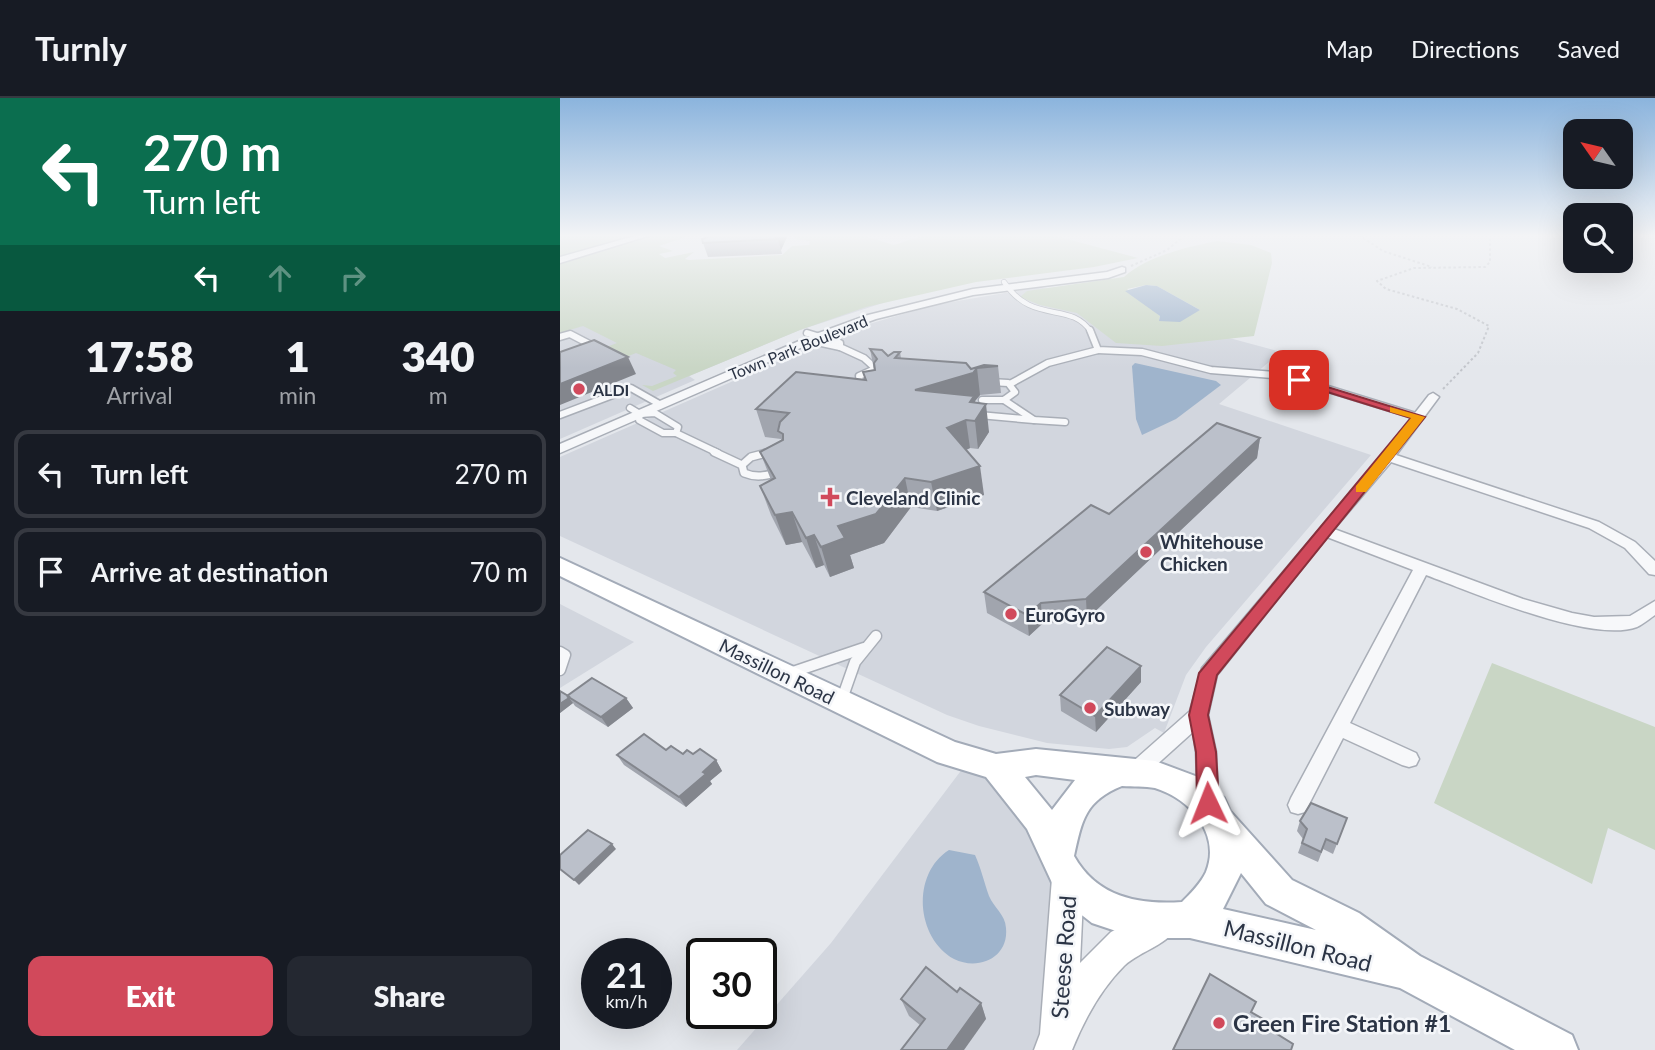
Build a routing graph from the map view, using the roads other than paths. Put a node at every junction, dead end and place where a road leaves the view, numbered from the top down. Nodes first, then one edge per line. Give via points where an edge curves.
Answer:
1 (1044, 279) edge
2 (1006, 284) junction
3 (812, 335) junction
4 (560, 337) edge
5 (1098, 350) junction
6 (582, 353) edge
7 (875, 368) junction
8 (886, 368) edge
9 (874, 384) edge
10 (983, 384) edge
11 (1010, 384) junction
12 (1433, 397) road end
13 (982, 400) edge
14 (1004, 400) junction
15 (656, 402) junction
16 (635, 411) junction
17 (560, 415) edge
18 (968, 415) edge
19 (1419, 417) junction
20 (1034, 420) junction
21 (1065, 422) dead end
22 (677, 433) junction
23 (560, 439) edge
24 (560, 449) edge
25 (779, 452) edge
26 (1388, 457) junction
27 (743, 465) junction
28 (788, 465) edge
29 (1325, 531) junction
30 (560, 566) edge
31 (1422, 567) junction
32 (1655, 570) edge
33 (1655, 607) edge
34 (877, 636) dead end
35 (864, 648) junction
36 (560, 652) edge
37 (560, 670) edge
38 (784, 674) junction
39 (841, 702) junction
40 (1199, 715) junction
41 (1339, 727) junction
42 (1409, 759) dead end
43 (996, 767) junction
44 (1127, 771) junction
45 (1298, 805) dead end
46 (1215, 813) junction
47 (1062, 868) junction
48 (1176, 921) junction
49 (1406, 970) junction
50 (1056, 1044) edge
51 (1557, 1050) edge

1 - 2 street, Town Park Boulevard
2 - 3 street, Town Park Boulevard via 894,304
2 - 5 lane via 1021,304 1067,314 1088,325 1095,333
3 - 7 lane via 817,342 840,347
3 - 15 street, Town Park Boulevard
4 - 6 lane via 570,334 596,346
5 - 11 lane via 1048,363
5 - 19 lane via 1142,352 1211,370 1286,376
7 - 8 lane
7 - 9 lane via 859,378
10 - 11 lane
11 - 14 lane via 1015,392
12 - 19 street
13 - 14 lane
14 - 20 lane
15 - 16 street, Town Park Boulevard
15 - 17 lane via 631,388
16 - 22 lane via 639,420 663,433
16 - 22 lane via 655,413 678,427
16 - 23 street, Town Park Boulevard
16 - 24 street, Town Park Boulevard
18 - 20 lane
19 - 26 street
20 - 21 lane
22 - 27 lane
25 - 27 lane via 757,454
26 - 29 street
26 - 32 street via 1594,526 1630,545
27 - 28 lane via 744,473 762,477
29 - 31 street
29 - 40 street via 1214,662 1204,684
30 - 38 main road, Massillon Road
31 - 33 street via 1517,603 1583,621 1633,622
31 - 41 street
34 - 35 lane
35 - 38 lane
35 - 39 lane
36 - 37 lane via 565,655
38 - 39 main road, Massillon Road
39 - 43 main road, Massillon Road via 939,749
40 - 44 street
40 - 46 street
41 - 42 street
41 - 45 street
43 - 44 main road, Massillon Road via 1036,762
43 - 47 main road via 1045,828
44 - 46 main road via 1163,775
44 - 47 main road via 1086,787 1074,801 1062,822
46 - 48 main road via 1228,851 1224,872 1213,893
46 - 49 main road, Massillon Road via 1279,892 1346,926
47 - 48 main road via 1105,911 1121,918
47 - 50 street, Steese Road
48 - 49 main road, Massillon Road
48 - 50 street, Steese Road via 1124,944 1106,960
49 - 51 main road, Massillon Road

